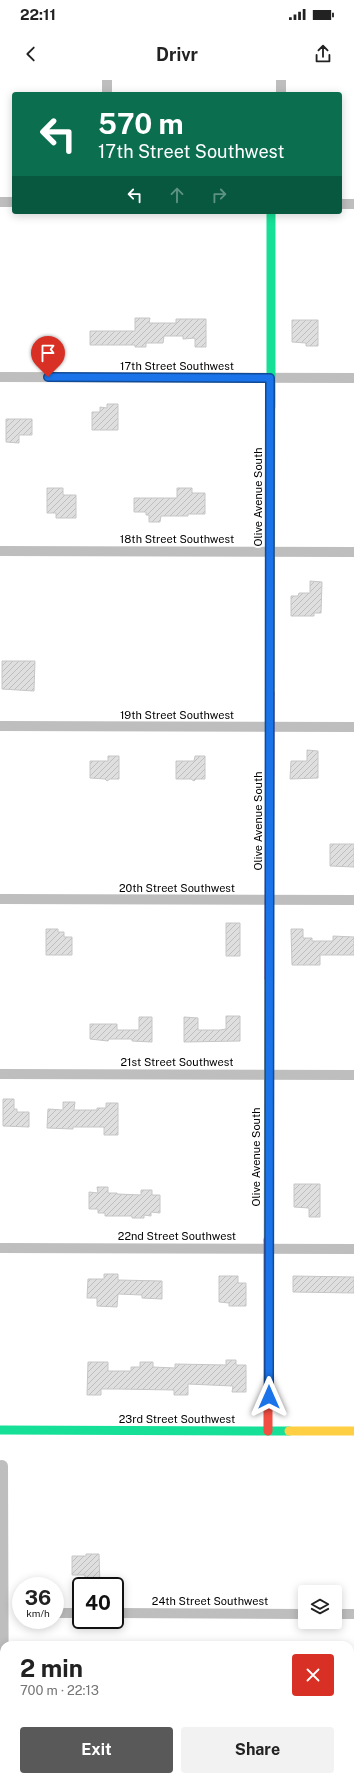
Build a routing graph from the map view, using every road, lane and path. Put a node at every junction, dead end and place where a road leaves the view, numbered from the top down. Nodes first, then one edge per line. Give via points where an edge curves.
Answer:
1 (107, 80) edge
2 (281, 80) edge
3 (107, 92) edge
4 (281, 92) edge
5 (0, 202) edge
6 (12, 202) edge
7 (342, 204) edge
8 (354, 204) edge
9 (272, 214) edge
10 (0, 377) edge
11 (270, 378) junction
12 (354, 378) edge
13 (0, 551) edge
14 (270, 552) junction
15 (354, 552) edge
16 (0, 726) edge
17 (270, 727) junction
18 (354, 727) edge
19 (0, 899) edge
20 (269, 900) junction
21 (354, 900) edge
22 (0, 1074) edge
23 (269, 1074) junction
24 (354, 1075) edge
25 (0, 1248) edge
26 (268, 1248) junction
27 (354, 1249) edge
28 (0, 1430) edge
29 (268, 1431) junction
30 (354, 1431) edge
31 (124, 1613) edge
32 (298, 1614) edge
33 (342, 1614) edge
34 (354, 1614) edge

1 - 3 street
2 - 4 street
5 - 6 street
7 - 8 street
9 - 11 street, Olive Avenue South
10 - 11 street, 17th Street Southwest
11 - 12 street, 17th Street Southwest
11 - 14 street, Olive Avenue South
13 - 14 street, 18th Street Southwest
14 - 15 street, 18th Street Southwest
14 - 17 street, Olive Avenue South
16 - 17 street, 19th Street Southwest
17 - 18 street, 19th Street Southwest
17 - 20 street, Olive Avenue South
19 - 20 street, 20th Street Southwest
20 - 21 street, 20th Street Southwest
20 - 23 street, Olive Avenue South
22 - 23 street, 21st Street Southwest
23 - 24 street, 21st Street Southwest
23 - 26 street, Olive Avenue South
25 - 26 street, 22nd Street Southwest
26 - 27 street, 22nd Street Southwest
26 - 29 street, Olive Avenue South
28 - 29 street, 23rd Street Southwest
29 - 30 street, 23rd Street Southwest
31 - 32 street, 24th Street Southwest
33 - 34 street

